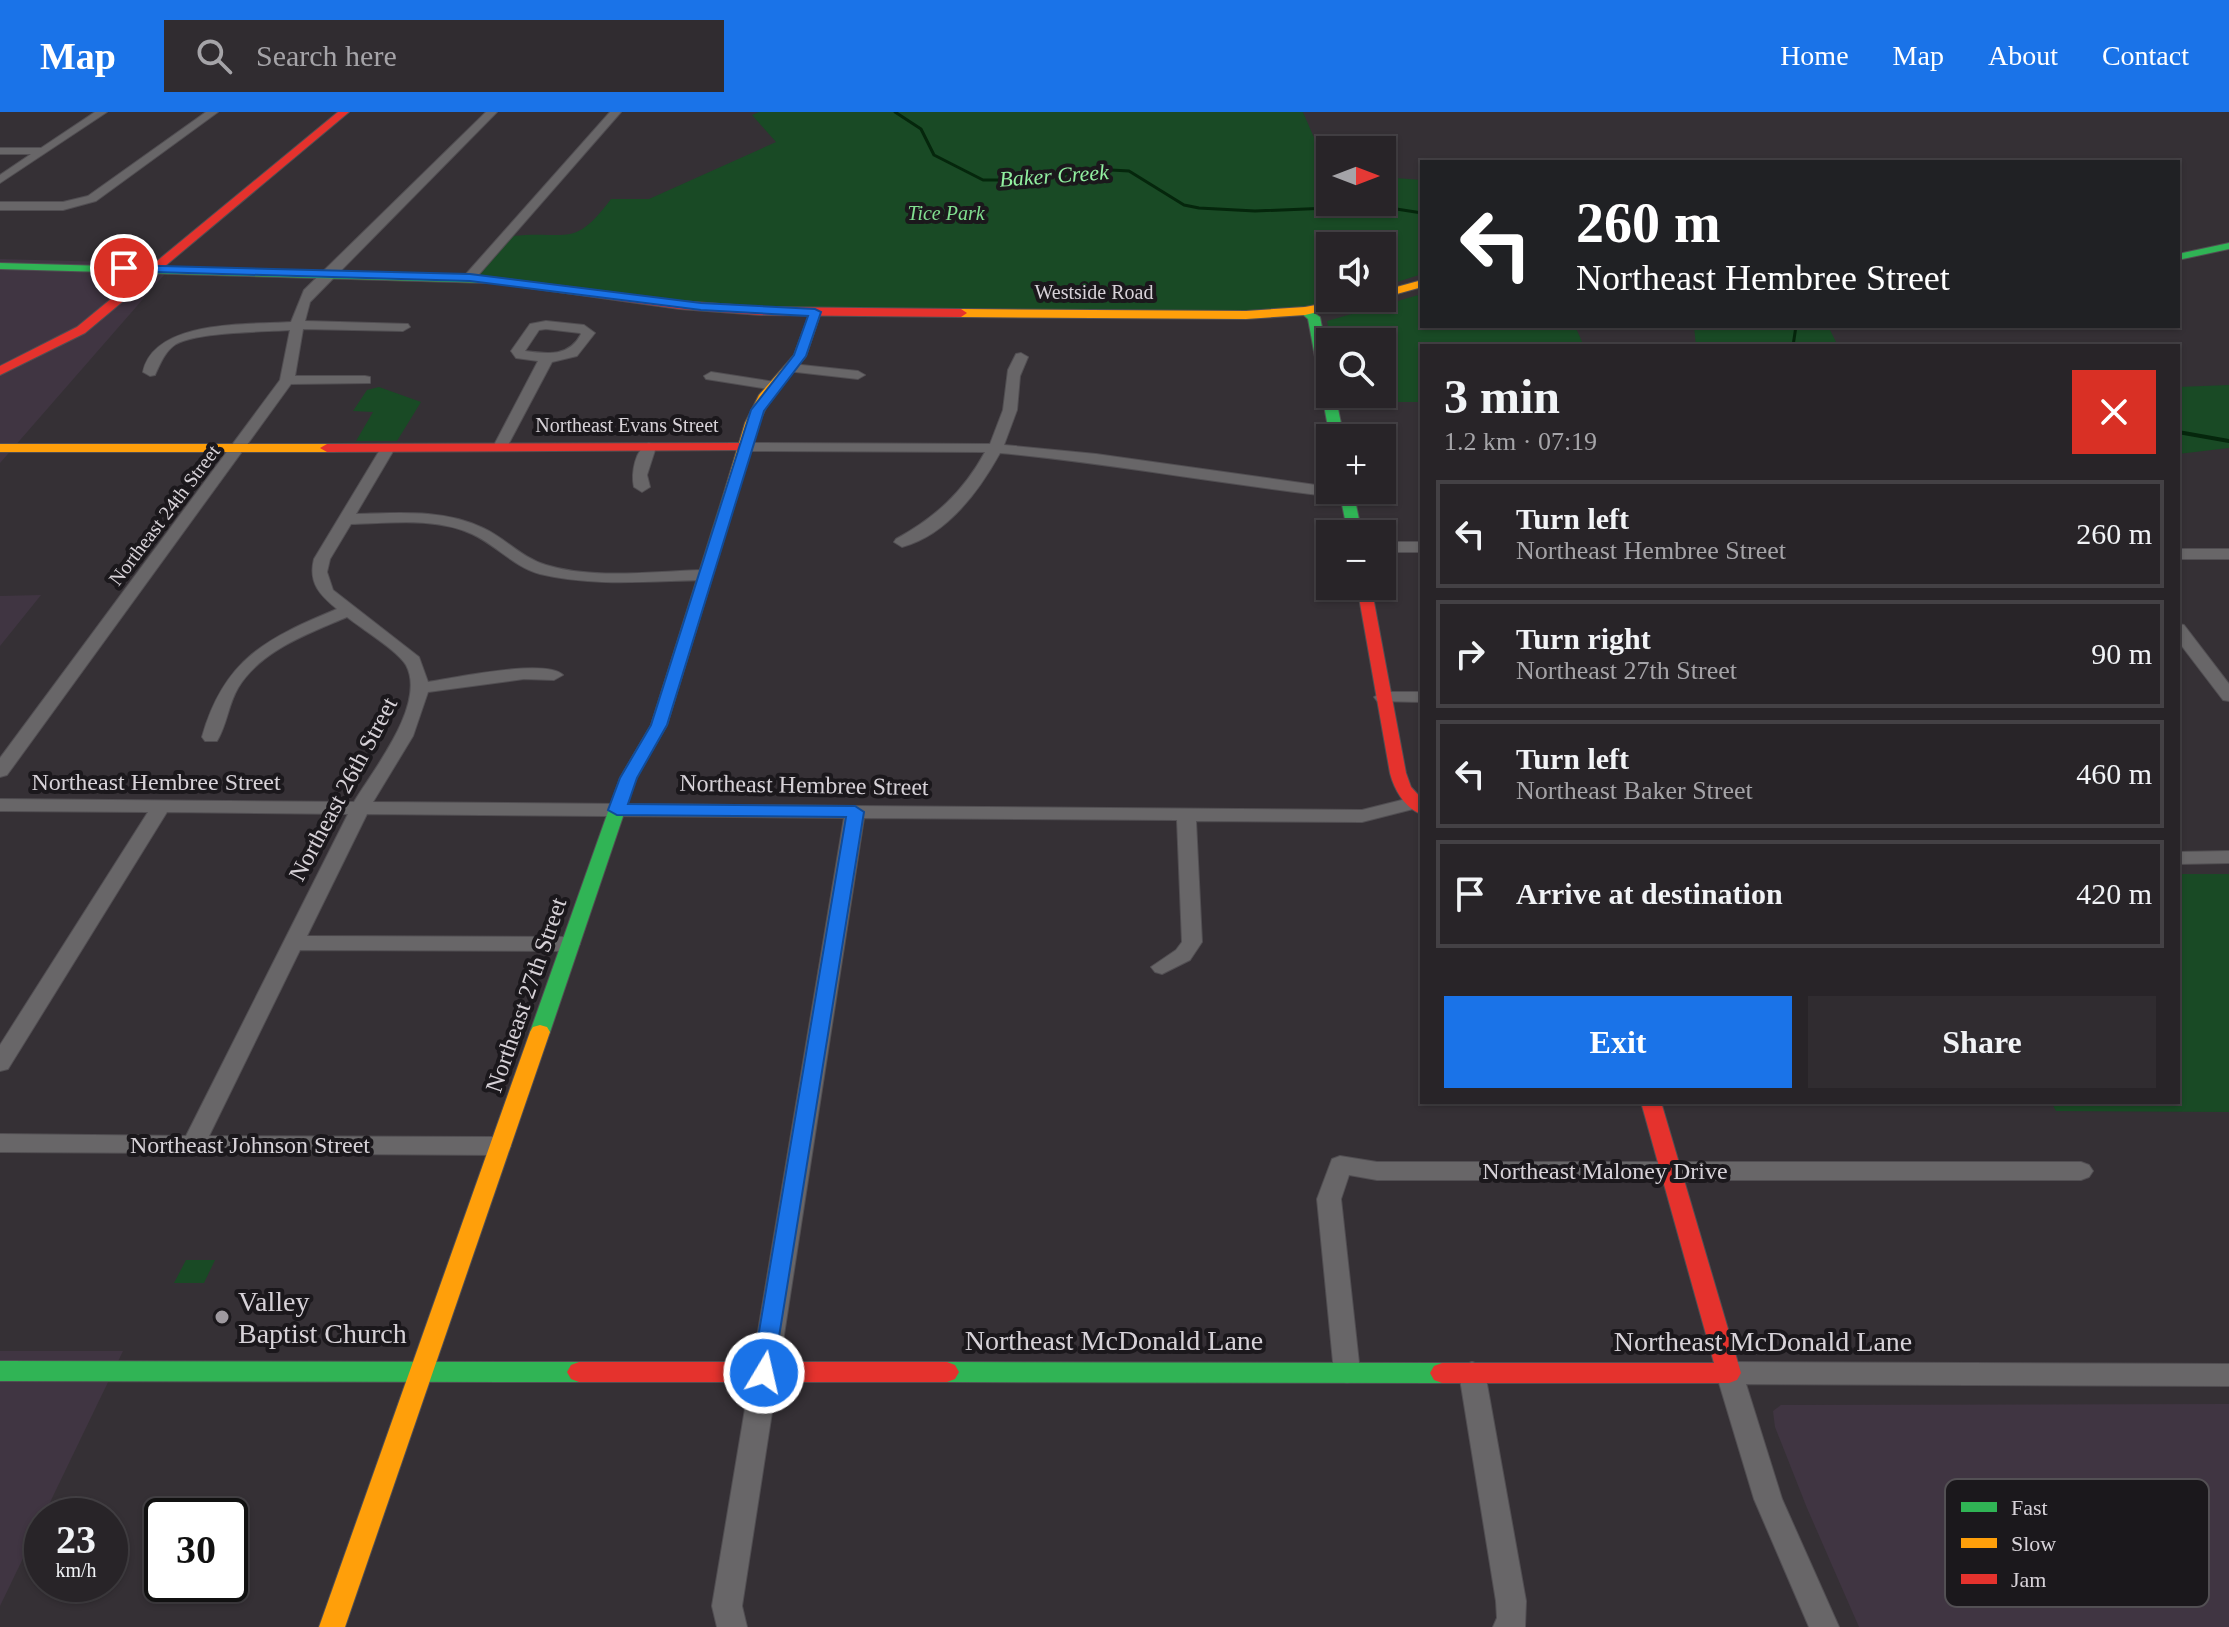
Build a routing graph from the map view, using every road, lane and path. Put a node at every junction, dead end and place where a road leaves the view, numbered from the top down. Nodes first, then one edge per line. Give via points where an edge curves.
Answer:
1 (102, 112) edge
2 (213, 112) edge
3 (344, 112) edge
4 (616, 112) edge
5 (491, 113) edge
6 (0, 151) edge
7 (43, 151) junction
8 (0, 180) edge
9 (0, 206) edge
10 (2229, 246) edge
11 (2180, 257) edge
12 (0, 266) edge
13 (155, 269) junction
14 (329, 272) junction
15 (470, 277) junction
16 (1420, 284) edge
17 (1396, 291) edge
18 (1316, 309) edge
19 (1305, 311) junction
20 (815, 312) junction
21 (298, 325) junction
22 (403, 327) dead end
23 (1021, 357) dead end
24 (547, 358) dead end
25 (792, 368) junction
26 (0, 371) edge
27 (150, 372) dead end
28 (858, 375) dead end
29 (711, 376) dead end
30 (287, 380) junction
31 (365, 380) dead end
32 (775, 386) junction
33 (1334, 424) edge
34 (239, 447) junction
35 (500, 447) junction
36 (649, 447) junction
37 (745, 447) junction
38 (0, 448) edge
39 (388, 448) junction
40 (994, 448) junction
41 (642, 487) dead end
42 (1316, 489) edge
43 (345, 519) junction
44 (902, 542) dead end
45 (1396, 547) edge
46 (1420, 547) edge
47 (2180, 554) edge
48 (2229, 554) edge
49 (705, 575) junction
50 (1366, 600) edge
51 (348, 611) junction
52 (2180, 632) edge
53 (554, 675) dead end
54 (421, 688) junction
55 (2229, 696) edge
56 (1383, 697) junction
57 (1420, 697) edge
58 (211, 737) dead end
59 (0, 771) edge
60 (0, 805) edge
61 (1418, 806) edge
62 (160, 808) junction
63 (360, 808) junction
64 (617, 810) junction
65 (855, 812) junction
66 (1186, 814) junction
67 (2229, 857) edge
68 (2180, 858) edge
69 (293, 943) junction
70 (570, 944) junction
71 (1162, 967) dead end
72 (0, 1063) edge
73 (1652, 1104) edge
74 (0, 1143) edge
75 (193, 1144) junction
76 (499, 1146) junction
77 (1670, 1171) junction
78 (2081, 1171) dead end
79 (0, 1371) edge
80 (1347, 1372) junction
81 (421, 1373) junction
82 (764, 1373) junction
83 (1472, 1373) junction
84 (1729, 1373) junction
85 (2229, 1375) edge
86 (332, 1627) edge
87 (732, 1627) edge
88 (1508, 1627) edge
89 (1824, 1627) edge

1 - 7 street
2 - 9 street via 103,193 79,204
3 - 13 street
4 - 15 street
5 - 14 street, Northeast 24th Street
6 - 7 street
7 - 8 street
10 - 11 street
12 - 13 street, Westside Road
13 - 14 street, Westside Road
13 - 26 street via 81,330
14 - 15 street, Westside Road
14 - 21 street, Northeast 24th Street via 301,303
15 - 20 street, Westside Road via 691,306
16 - 17 street
18 - 19 street, Westside Road
19 - 20 street, Westside Road
19 - 33 street via 1314,317
20 - 25 street, Northeast 27th Street via 804,350
21 - 22 street
21 - 27 street via 177,338 152,362
21 - 30 street, Northeast 24th Street via 296,356
23 - 40 street via 1012,369 1010,413
24 - 35 street
25 - 28 street
25 - 32 street, Northeast 27th Street
29 - 32 street
30 - 31 street
30 - 34 street, Northeast 24th Street
32 - 37 street, Northeast 27th Street via 757,410
34 - 38 street, Northeast Evans Street
34 - 39 street, Northeast Evans Street
34 - 59 street, Northeast 24th Street
35 - 36 street, Northeast Evans Street
35 - 39 street, Northeast Evans Street
36 - 37 street, Northeast Evans Street
36 - 41 street via 639,475
37 - 40 street, Northeast Evans Street
37 - 49 street, Northeast 27th Street
39 - 43 street, Northeast 26th Street
40 - 42 street, Northeast Evans Street
40 - 44 street via 953,509
43 - 49 street via 457,524 475,529 528,563 564,574
43 - 51 street, Northeast 26th Street via 319,572 326,592
45 - 46 street
47 - 48 street
49 - 64 street, Northeast 27th Street via 659,725 628,778
50 - 56 street
51 - 54 street, Northeast 26th Street via 413,661
51 - 58 street via 260,652 216,714
52 - 55 street
53 - 54 street
54 - 63 street, Northeast 26th Street via 393,755
56 - 57 street
56 - 61 street via 1403,789
60 - 62 street, Northeast Hembree Street
61 - 66 street, Northeast Hembree Street via 1362,816
62 - 63 street, Northeast Hembree Street
62 - 72 street
63 - 64 street, Northeast Hembree Street
63 - 69 street, Northeast 26th Street
64 - 65 street, Northeast Hembree Street
64 - 70 street, Northeast 27th Street
65 - 66 street, Northeast Hembree Street
65 - 82 street
66 - 71 street via 1192,942 1183,955
67 - 68 street
69 - 70 street
69 - 75 street, Northeast 26th Street
70 - 76 street, Northeast 27th Street
73 - 77 street
74 - 75 street, Northeast Johnson Street
75 - 76 street, Northeast Johnson Street
76 - 81 street, Northeast 27th Street
77 - 78 street, Northeast Maloney Drive
77 - 80 street, Northeast Maloney Drive via 1377,1171 1340,1165 1329,1199
77 - 84 street
79 - 81 street, Northeast McDonald Lane
80 - 82 street, Northeast McDonald Lane
80 - 83 street, Northeast McDonald Lane
81 - 82 street, Northeast McDonald Lane
81 - 86 street, Northeast 27th Street
82 - 87 street via 727,1606
83 - 84 street, Northeast McDonald Lane
83 - 88 street via 1511,1601
84 - 85 street, Northeast McDonald Lane
84 - 89 street via 1768,1499

